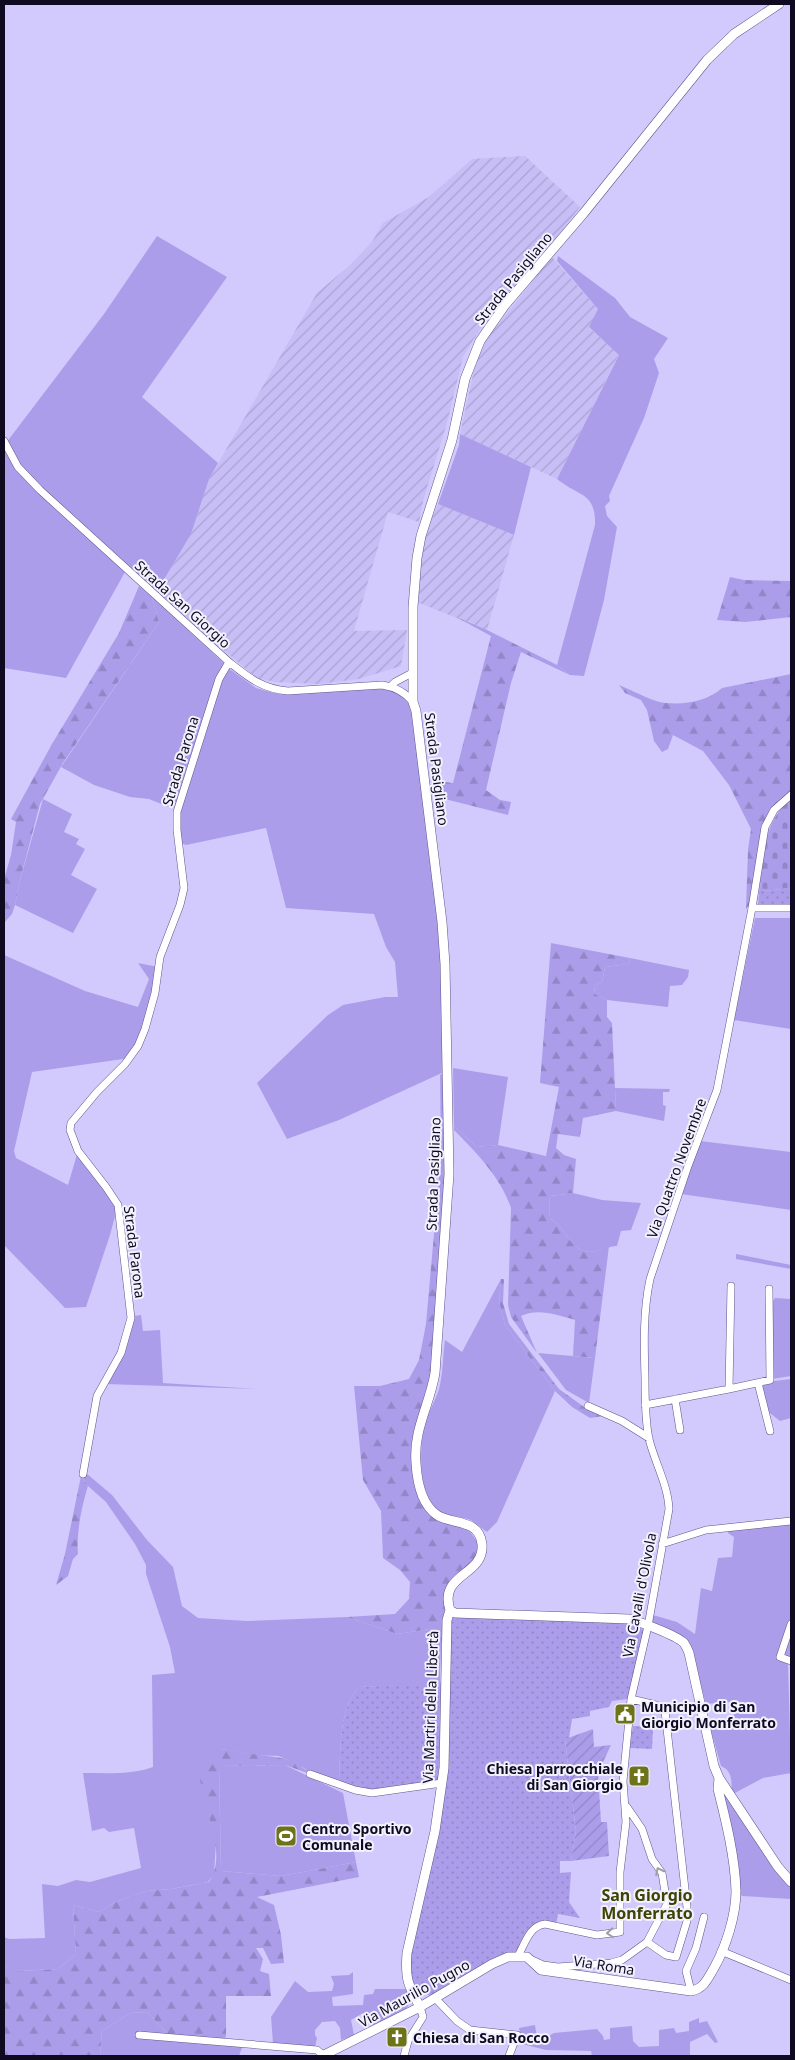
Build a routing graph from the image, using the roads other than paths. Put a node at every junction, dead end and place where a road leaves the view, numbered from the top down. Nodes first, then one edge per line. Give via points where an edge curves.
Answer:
1 (779, 4) edge
2 (4, 441) edge
3 (229, 662) junction
4 (412, 673) junction
5 (392, 686) junction
6 (413, 702) junction
7 (791, 794) edge
8 (752, 908) junction
9 (791, 908) edge
10 (731, 1286) dead end
11 (769, 1289) dead end
12 (758, 1383) junction
13 (729, 1389) junction
14 (675, 1399) junction
15 (645, 1405) junction
16 (588, 1406) dead end
17 (680, 1430) dead end
18 (770, 1431) dead end
19 (649, 1438) junction
20 (83, 1474) dead end
21 (791, 1521) edge
22 (662, 1544) junction
23 (450, 1610) junction
24 (791, 1624) edge
25 (648, 1626) junction
26 (791, 1661) edge
27 (631, 1699) junction
28 (310, 1774) dead end
29 (719, 1778) junction
30 (442, 1784) junction
31 (627, 1806) junction
32 (791, 1882) edge
33 (704, 1917) dead end
34 (647, 1942) junction
35 (722, 1951) junction
36 (522, 1957) junction
37 (791, 1980) edge
38 (693, 1990) junction
39 (435, 1998) junction
40 (420, 2007) junction
41 (139, 2036) dead end
42 (322, 2056) edge
43 (404, 2056) edge
44 (509, 2056) edge

1 - 4 street, Strada Pasigliano via 734,34 707,60 505,305 480,341 465,379 452,440 421,536 414,582
2 - 3 street, Strada San Giorgio via 18,466 40,490
3 - 5 street, Strada San Giorgio via 255,683 274,690
3 - 20 street, Strada Parona via 218,679 177,812 184,888 160,957 145,1029 125,1064 71,1123 70,1130 78,1151 118,1205 131,1318 121,1353 97,1396
4 - 5 street
4 - 6 street, Strada Pasigliano
5 - 6 street
6 - 23 street, Strada Pasigliano via 442,922 449,1128 449,1174 435,1374 418,1430 416,1462 420,1488 430,1508 438,1515 468,1524 480,1536 482,1543 478,1562 450,1587
7 - 8 street via 774,810 764,826
8 - 9 street
8 - 15 street, Via Quattro Novembre via 717,1090 688,1166 646,1297 643,1327
10 - 13 street
11 - 12 street via 770,1380
12 - 13 street
12 - 18 street
13 - 14 street
14 - 15 street
14 - 17 street
15 - 19 street, Via Quattro Novembre
16 - 19 street via 622,1421
19 - 22 street, Via Cavalli d'Olivola via 668,1502
21 - 22 street via 706,1530
22 - 25 street, Via Cavalli d'Olivola
23 - 25 street via 456,1613 629,1619
23 - 30 street, Via Martiri della Libertà via 447,1620
24 - 26 street via 780,1657
25 - 27 street, Via Cavalli d'Olivola
25 - 29 street via 685,1644
27 - 31 street, Via Cavalli d'Olivola via 624,1781
27 - 34 street via 656,1705 665,1711 687,1907 676,1957
28 - 30 street via 372,1793
29 - 32 street
29 - 35 street via 718,1789 736,1891
30 - 40 street, Via Martiri della Libertà via 405,1973
34 -> 31 street via 667,1904 662,1873 652,1859 642,1829
31 -> 36 street via 620,1872 620,1932 596,1935 539,1925 533,1929
33 - 38 street via 686,1971
34 - 36 street via 622,1960 611,1963 558,1967
35 - 37 street
35 - 38 street via 706,1983
36 - 38 street, Via Roma via 541,1970
36 - 39 street, Via Maurilio Pugno via 508,1957 492,1964
39 - 40 street, Via Maurilio Pugno
39 - 44 street via 470,2030 517,2035
40 - 42 street, Via Maurilio Pugno
40 - 43 street via 423,2017 408,2041
41 - 42 street, Via Maurilio Pugno via 317,2050

